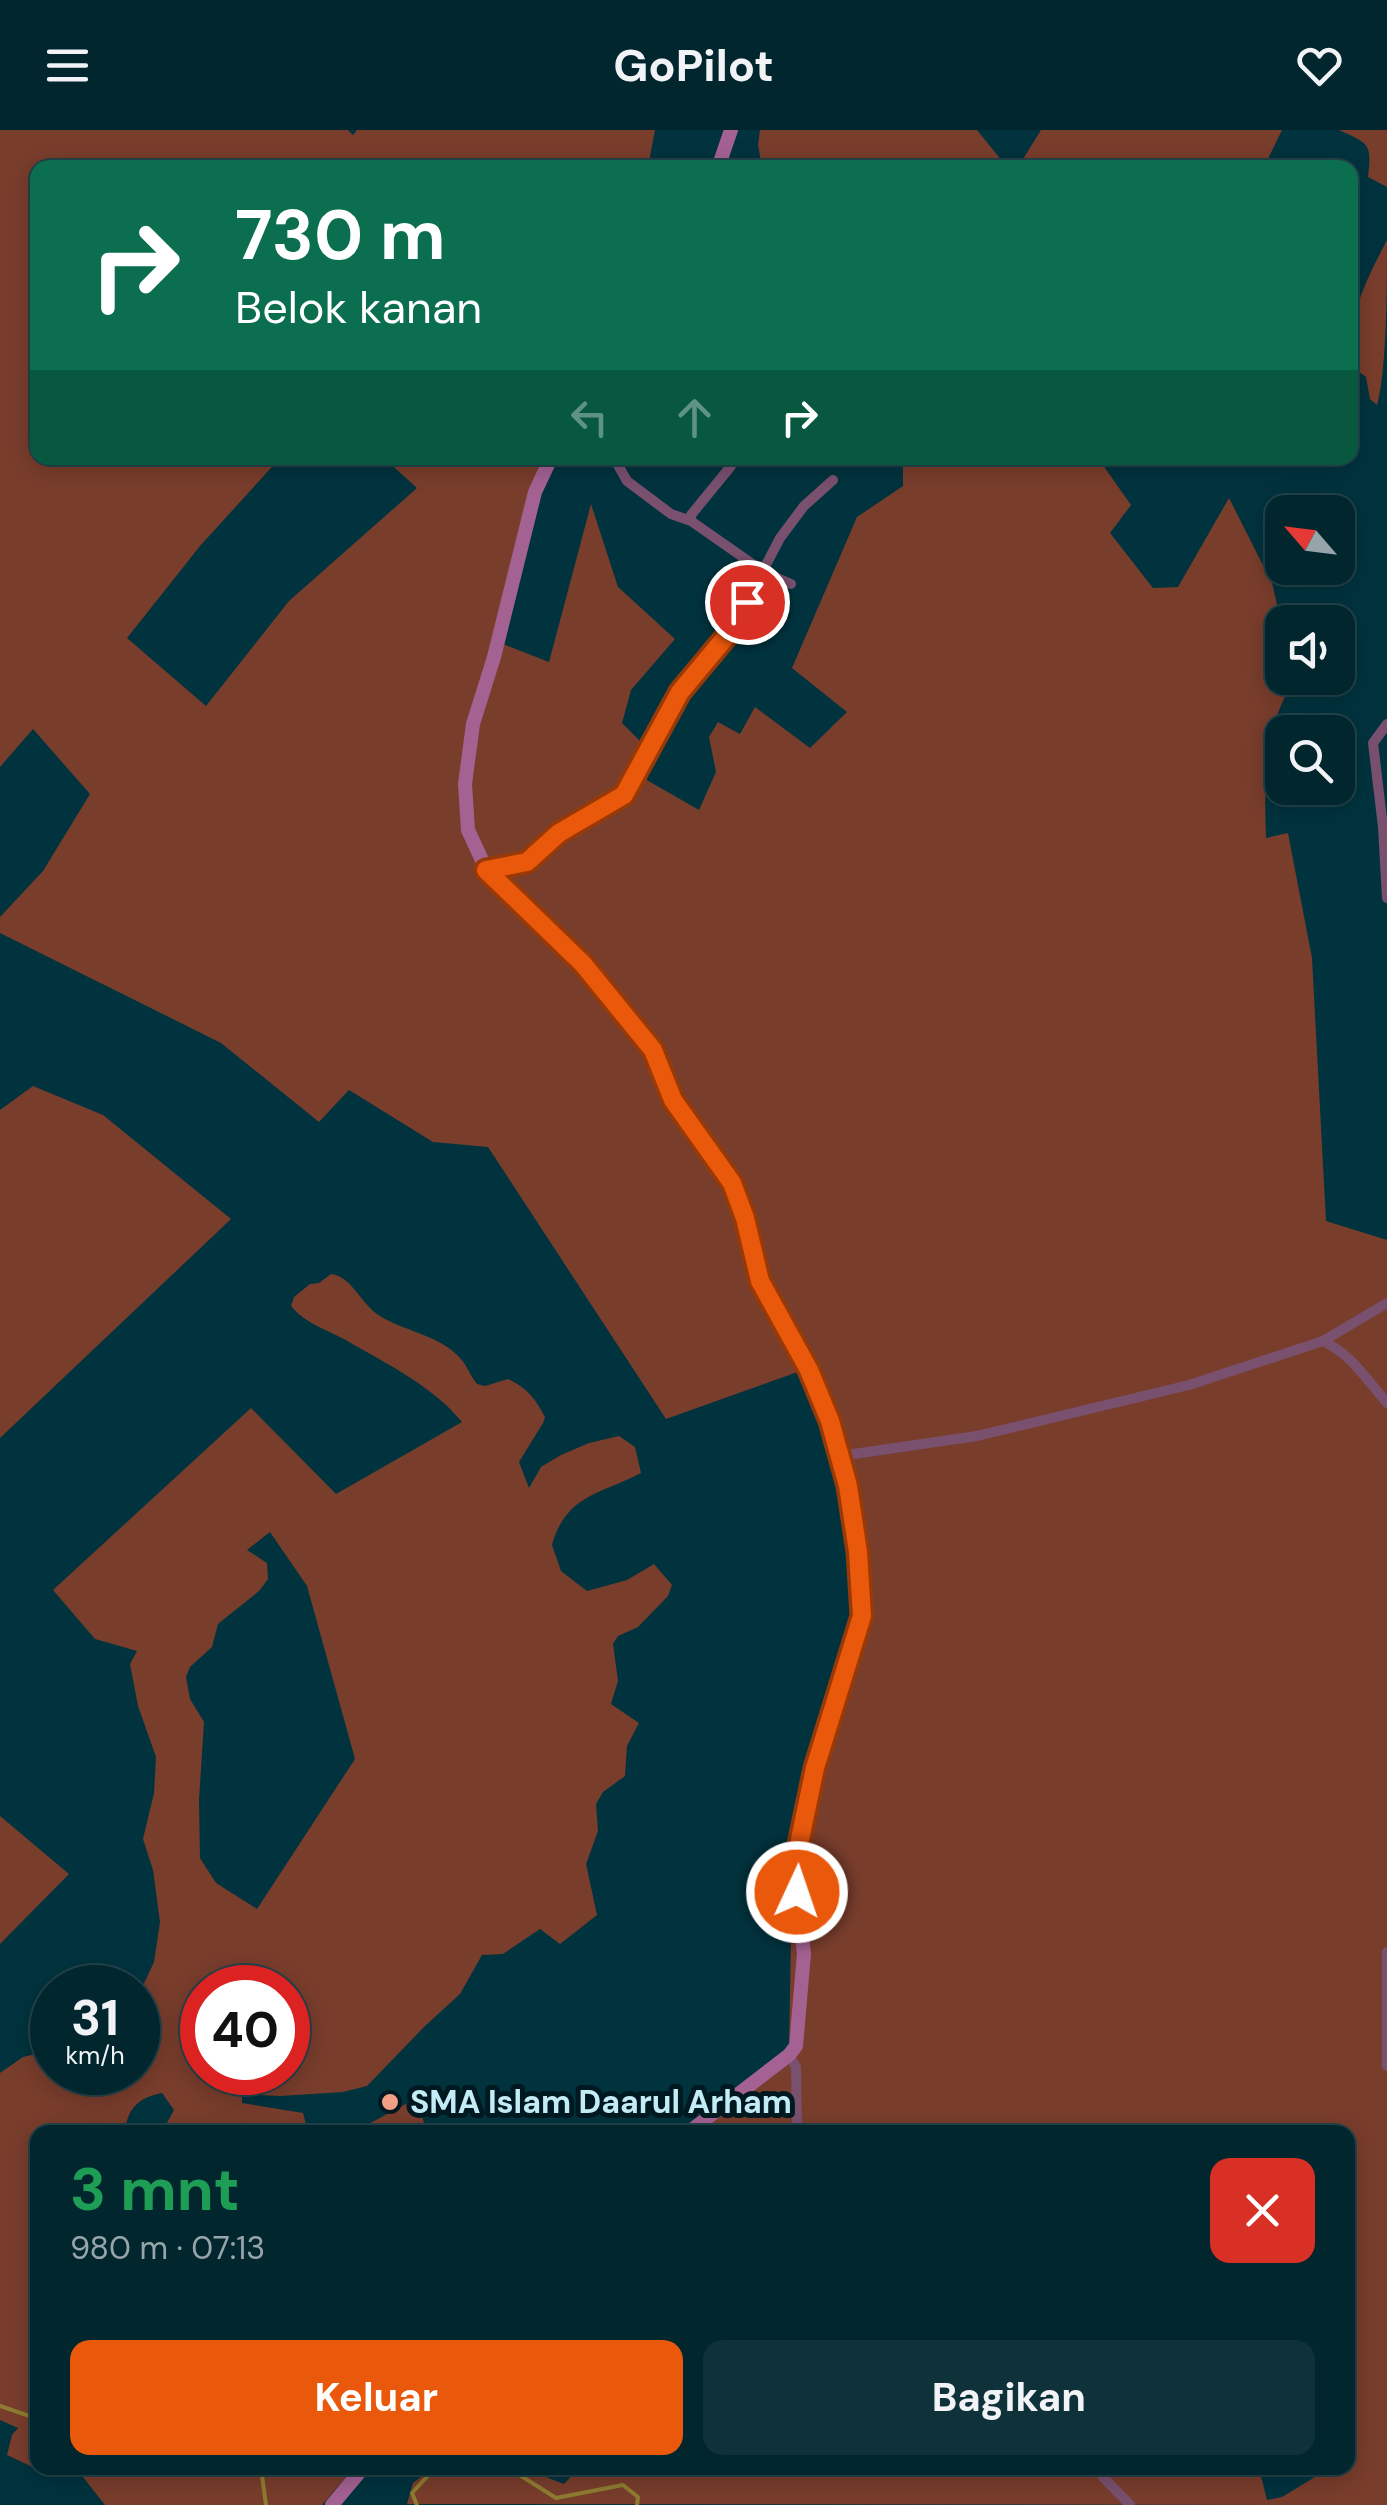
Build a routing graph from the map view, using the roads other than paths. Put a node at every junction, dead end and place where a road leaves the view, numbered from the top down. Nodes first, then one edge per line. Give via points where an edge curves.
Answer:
1 (731, 130) edge
2 (721, 160) edge
3 (548, 465) edge
4 (618, 465) edge
5 (731, 466) dead end
6 (834, 480) dead end
7 (691, 521) junction
8 (764, 572) junction
9 (791, 584) dead end
10 (1387, 724) edge
11 (486, 870) junction
12 (1387, 898) edge
13 (1387, 1303) edge
14 (1323, 1341) junction
15 (1387, 1403) edge
16 (840, 1456) junction
17 (1387, 1952) edge
18 (789, 2055) junction
19 (1387, 2066) edge
20 (699, 2125) edge
21 (798, 2125) edge
22 (357, 2475) edge
23 (1103, 2475) edge
24 (332, 2505) edge
25 (1130, 2505) edge

1 - 2 street
3 - 11 street via 535,492 468,755 468,830
4 - 7 street via 627,481
5 - 7 street
6 - 8 street via 793,520
7 - 8 street
8 - 9 street
8 - 11 street via 730,632 680,692 624,795 559,833 527,862
10 - 12 street via 1373,743
11 - 16 street via 583,964 653,1050 673,1100 732,1183 760,1281 809,1370
13 - 14 street
14 - 15 street via 1367,1376
14 - 16 street via 1056,1419
16 - 18 street via 862,1616 815,1768 798,1849 804,1954 798,2040
17 - 19 street
18 - 20 street
18 - 21 street via 796,2067
22 - 24 street
23 - 25 street

